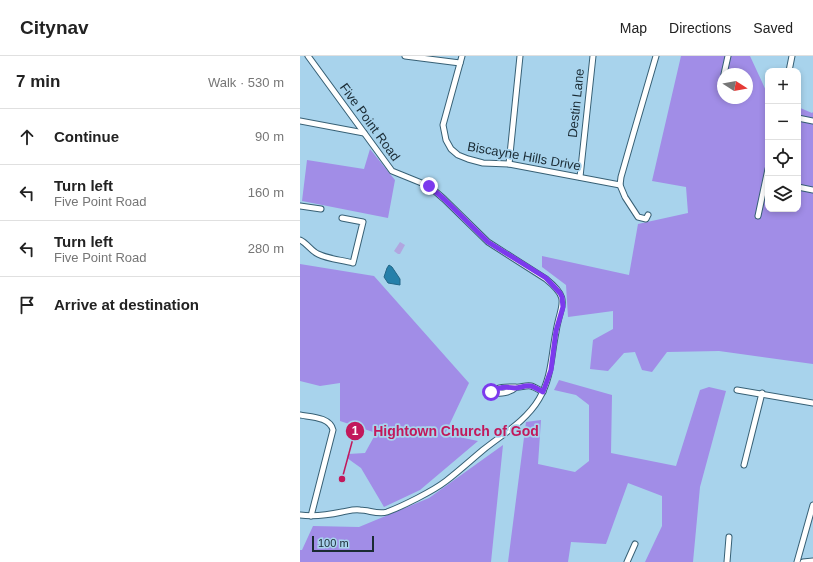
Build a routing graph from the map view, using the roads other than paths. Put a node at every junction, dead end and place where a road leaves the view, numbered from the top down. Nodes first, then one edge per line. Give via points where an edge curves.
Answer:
1 (308, 56) edge
2 (405, 56) edge
3 (462, 56) edge
4 (520, 56) edge
5 (593, 56) edge
6 (728, 56) edge
7 (792, 56) edge
8 (656, 57) edge
9 (460, 63) junction
10 (725, 68) edge
11 (790, 68) edge
12 (801, 119) edge
13 (300, 121) edge
14 (813, 121) edge
15 (364, 133) junction
16 (509, 164) junction
17 (580, 177) junction
18 (620, 185) junction
19 (765, 188) edge
20 (801, 188) edge
21 (813, 190) edge
22 (300, 206) edge
23 (321, 209) dead end
24 (648, 215) dead end
25 (758, 216) dead end
26 (342, 218) dead end
27 (300, 240) edge
28 (737, 390) dead end
29 (492, 392) dead end
30 (543, 392) junction
31 (762, 394) junction
32 (813, 403) edge
33 (300, 415) edge
34 (744, 465) dead end
35 (813, 505) edge
36 (300, 515) edge
37 (311, 516) junction
38 (729, 536) dead end
39 (635, 544) dead end
40 (800, 554) junction
41 (808, 561) edge
42 (627, 562) edge
43 (727, 562) edge
44 (797, 562) edge

1 - 15 street, Five Point Road
2 - 9 street
3 - 9 street, Biscayne Hills Drive
4 - 16 street
5 - 17 street, Destin Lane
6 - 10 street
7 - 11 street
8 - 18 street
9 - 16 street, Biscayne Hills Drive via 444,121 446,140 451,149 468,159
12 - 14 street
13 - 15 street
15 - 30 street, Five Point Road via 392,171 429,186 488,242 546,278 560,293 563,307 556,331 551,370
16 - 17 street, Biscayne Hills Drive
17 - 18 street, Biscayne Hills Drive
18 - 24 street via 638,217 646,219
19 - 25 street
20 - 21 street
22 - 23 street
26 - 27 street via 364,222 353,263 318,254
28 - 31 street
29 - 30 street via 496,389 504,390 511,386 515,388 525,385
30 - 37 street, Five Point Road via 530,412 509,431 436,487 386,512 356,510
31 - 32 street
31 - 34 street
33 - 37 street via 324,420 332,425 333,435
35 - 40 street
36 - 37 street, Five Point Road
38 - 43 street
39 - 42 street
40 - 41 street
40 - 44 street

